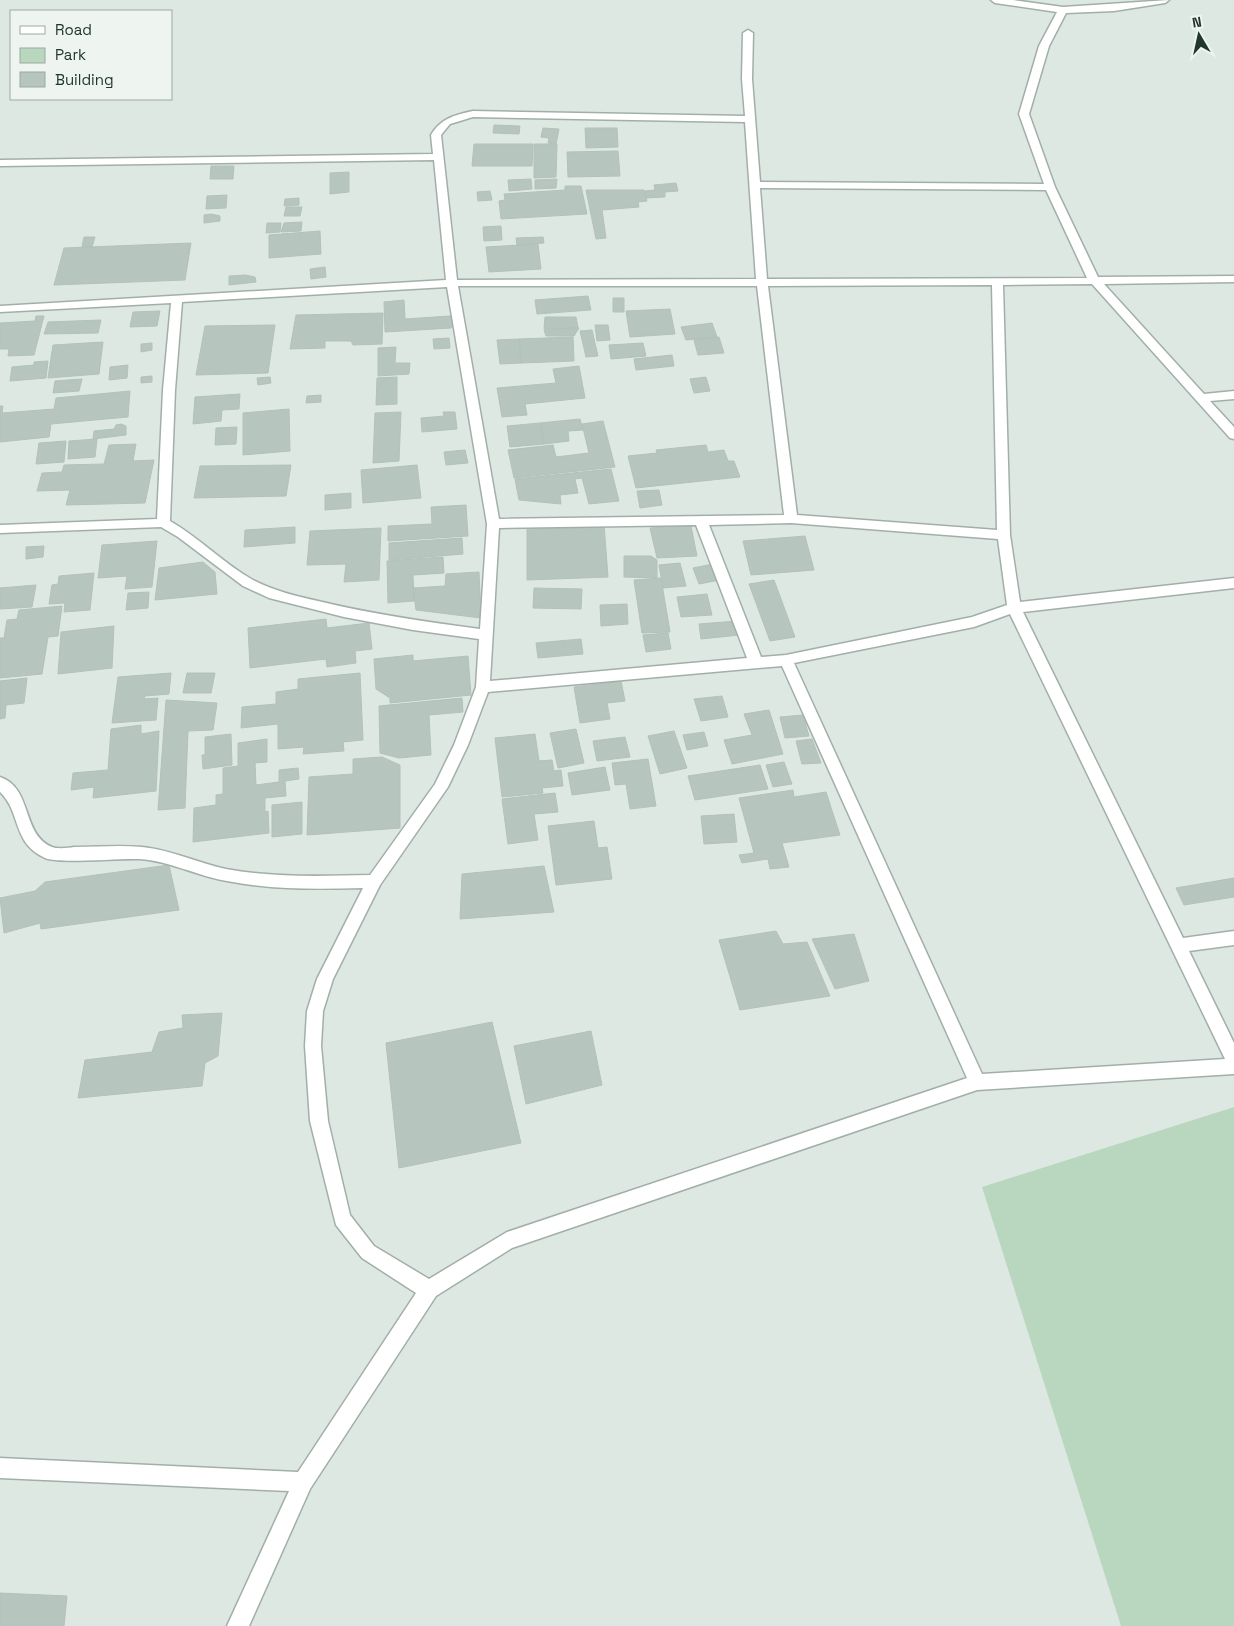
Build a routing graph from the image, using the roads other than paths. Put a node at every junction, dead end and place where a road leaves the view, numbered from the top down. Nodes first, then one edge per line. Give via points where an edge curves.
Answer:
1 (995, 0) edge
2 (1165, 0) edge
3 (1063, 10) junction
4 (748, 33) dead end
5 (751, 119) junction
6 (438, 158) junction
7 (0, 163) edge
8 (756, 185) junction
9 (1050, 187) junction
10 (1234, 279) edge
11 (1094, 280) junction
12 (997, 282) junction
13 (452, 283) junction
14 (762, 283) junction
15 (177, 298) junction
16 (0, 309) edge
17 (1234, 395) edge
18 (1201, 398) junction
19 (1234, 435) edge
20 (791, 519) junction
21 (701, 521) junction
22 (163, 523) junction
23 (493, 524) junction
24 (0, 529) edge
25 (1004, 535) junction
26 (1234, 583) edge
27 (1014, 608) junction
28 (486, 635) junction
29 (786, 660) junction
30 (756, 663) junction
31 (483, 687) junction
32 (0, 783) edge
33 (374, 881) junction
34 (1234, 938) edge
35 (1177, 946) junction
36 (1234, 1060) edge
37 (1234, 1066) edge
38 (977, 1082) junction
39 (429, 1290) junction
40 (0, 1468) edge
41 (303, 1482) junction
42 (238, 1626) edge

1 - 3 street
2 - 3 street via 1114,8
3 - 9 street via 1044,46 1024,114
4 - 5 street via 747,79
5 - 6 street via 473,114 440,126 436,135
5 - 8 street
6 - 7 street
6 - 13 street
8 - 9 street
8 - 14 street
9 - 11 street
10 - 11 street
11 - 12 street
11 - 18 street
12 - 14 street
12 - 25 street
13 - 14 street
13 - 15 street
13 - 23 street
14 - 20 street
15 - 16 street
15 - 22 street
17 - 18 street
18 - 19 street
20 - 21 street
20 - 25 street
21 - 23 street
21 - 30 street
22 - 24 street
22 - 28 street via 183,534 248,583 274,595 354,614
23 - 28 street
25 - 27 street
26 - 27 street
27 - 29 street via 974,622
27 - 35 street
28 - 31 street
29 - 30 street
29 - 38 street
30 - 31 street
31 - 33 street via 441,787
32 - 33 street via 15,798 26,832 35,844 50,854 139,853 161,855 226,875 298,882
33 - 39 street via 325,979 315,1011 313,1046 319,1121 342,1219 368,1252
34 - 35 street
35 - 36 street
37 - 38 street
38 - 39 street via 507,1241
39 - 41 street
40 - 41 street
41 - 42 street

